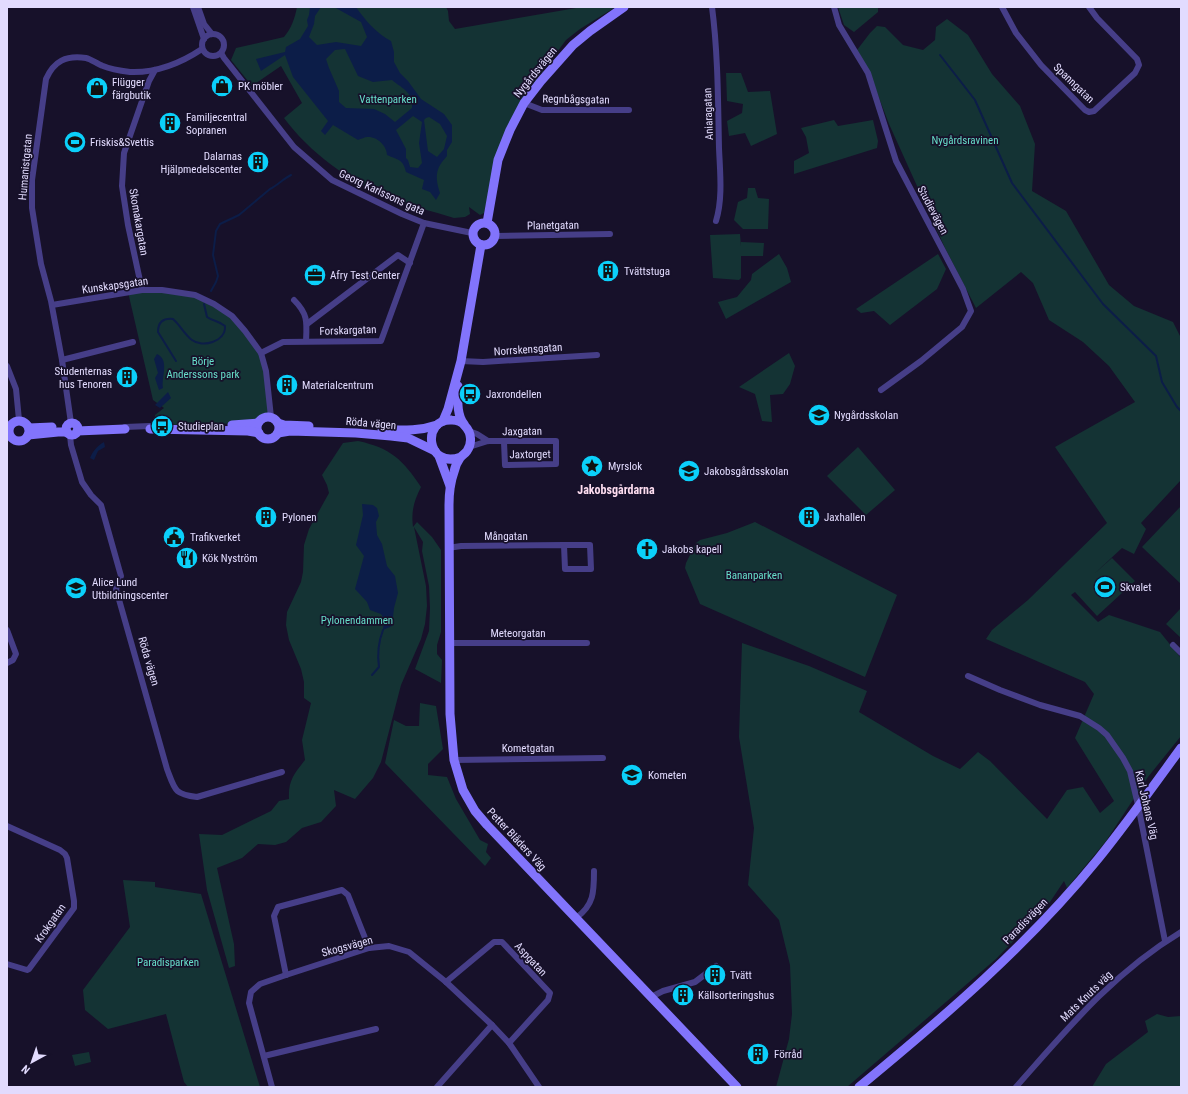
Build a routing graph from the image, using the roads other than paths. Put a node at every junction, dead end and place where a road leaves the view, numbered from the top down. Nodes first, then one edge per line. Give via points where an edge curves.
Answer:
1 (193, 7) edge
2 (198, 7) edge
3 (624, 7) edge
4 (712, 7) edge
5 (834, 7) edge
6 (1002, 7) edge
7 (1089, 7) edge
8 (212, 34) junction
9 (204, 38) junction
10 (202, 49) junction
11 (221, 52) junction
12 (155, 70) junction
13 (524, 103) junction
14 (629, 110) dead end
15 (716, 221) dead end
16 (424, 223) junction
17 (487, 223) junction
18 (472, 233) junction
19 (610, 234) dead end
20 (495, 236) junction
21 (482, 246) junction
22 (410, 263) junction
23 (142, 290) junction
24 (294, 300) dead end
25 (52, 305) junction
26 (307, 324) junction
27 (306, 341) junction
28 (133, 342) dead end
29 (260, 354) junction
30 (597, 355) dead end
31 (62, 360) junction
32 (461, 362) junction
33 (7, 366) edge
34 (458, 377) junction
35 (881, 390) dead end
36 (19, 420) junction
37 (274, 420) junction
38 (258, 423) junction
39 (440, 423) junction
40 (150, 427) junction
41 (125, 428) joint
42 (466, 428) junction
43 (71, 429) junction
44 (8, 430) edge
45 (28, 431) junction
46 (259, 433) junction
47 (278, 433) junction
48 (556, 440) joint
49 (488, 441) junction
50 (504, 442) junction
51 (469, 447) junction
52 (437, 453) junction
53 (460, 457) junction
54 (450, 486) junction
55 (564, 546) junction
56 (448, 548) junction
57 (7, 630) edge
58 (450, 643) junction
59 (587, 643) dead end
60 (1174, 645) dead end
61 (1181, 653) edge
62 (7, 663) edge
63 (968, 676) dead end
64 (1181, 748) edge
65 (603, 758) dead end
66 (454, 760) junction
67 (282, 772) dead end
68 (1138, 805) junction
69 (7, 826) edge
70 (594, 871) dead end
71 (576, 918) junction
72 (1181, 932) edge
73 (1166, 941) junction
74 (370, 948) junction
75 (7, 964) edge
76 (716, 966) dead end
77 (286, 974) junction
78 (446, 982) junction
79 (651, 997) junction
80 (492, 1025) junction
81 (376, 1029) dead end
82 (509, 1043) junction
83 (264, 1056) junction
84 (272, 1087) edge
85 (437, 1087) edge
86 (539, 1087) edge
87 (737, 1087) edge
88 (860, 1087) edge
89 (1016, 1087) edge

1 - 9 street
2 - 8 street via 204,24
3 - 13 street, Nygårdsvägen via 573,45
4 - 15 street, Aniaragatan via 719,110 720,208
5 - 35 street, Studievägen via 839,25 868,73 896,161 963,289 971,311 962,327
6 - 7 street, Spanngatan via 1016,33 1041,65 1089,112 1094,111 1136,73 1139,65 1137,59
8 - 9 street
8 - 11 street via 223,40 224,47
9 - 10 street
10 - 11 street via 211,56
10 - 12 street via 176,64
11 - 16 street, Georg Karlssons gata via 294,147 309,161 332,180
12 - 23 street, Skomakargatan via 124,153 122,180 128,225
12 - 25 street, Humanistgatan via 129,72 104,66 87,58 75,58 59,61 46,79 32,180 32,208 41,264
13 - 14 street, Regnbågsgatan via 542,110
13 - 17 street, Nygårdsvägen via 498,160
16 - 18 street, Georg Karlssons gata
16 - 22 street, Forskargatan
17 - 18 street via 478,225
17 - 20 street via 493,227
18 - 21 street via 476,242
19 - 20 street, Planetgatan
20 - 21 street via 489,245
21 - 32 street
22 - 26 street, Forskargatan via 398,255
22 - 27 street, Forskargatan via 381,340
23 - 25 street, Kunskapsgatan
23 - 29 street, Kunskapsgatan via 195,295 214,304 232,316
24 - 26 street, Forskargatan via 303,308
25 - 31 street, Humanistgatan
26 - 27 street, Forskargatan
27 - 29 street, Forskargatan via 283,342
28 - 31 street
29 - 37 street, Kunskapsgatan via 266,371
30 - 32 street, Norrskensgatan
31 - 43 street, Humanistgatan
32 - 34 street
33 - 36 street via 16,389
34 - 39 street via 448,409
34 - 42 street via 458,411 460,420
36 - 44 street via 13,422
36 - 45 street via 25,422
37 - 38 street via 263,418
37 - 39 street, Röda vägen via 284,425 407,431 423,430
37 - 47 street
38 - 40 street
38 - 46 street
39 - 42 street via 454,420
39 - 52 street via 432,435 432,446
40 - 41 street
40 - 46 street
41 - 43 street
42 - 49 street, Jaxgatan
42 - 51 street via 471,436
43 - 45 street
43 - 67 street, Röda vägen via 71,445 82,482 101,505 121,576 116,589 167,769 175,788 179,793 197,798
44 - 45 street via 12,439 18,441 24,440
46 - 47 street via 268,439
47 - 52 street, Röda vägen via 356,433 408,438
48 - 50 street, Jaxgatan
48 - 50 street, Jaxtorget via 556,464 505,465
49 - 50 street, Jaxgatan
49 - 51 street, Jaxgatan
51 - 53 street
52 - 53 street via 450,459
52 - 54 street, Petter Blåders Väg
53 - 54 street, Petter Blåders Väg
54 - 56 street, Petter Blåders Väg
55 - 55 street, Mångatan via 590,544 591,569 565,569
55 - 56 street, Mångatan
56 - 58 street, Petter Blåders Väg
57 - 62 street via 16,654 13,660
58 - 59 street, Meteorgatan
58 - 66 street, Petter Blåders Väg via 450,714
60 - 61 street
63 - 68 street, Karl Johans Väg via 1033,702 1080,716 1099,728 1107,735 1130,771
64 - 68 street, Paradisvägen
65 - 66 street, Kometgatan
66 - 71 street, Petter Blåders Väg via 463,790 475,811
68 - 73 street, Karl Johans Väg
68 - 88 street, Paradisvägen via 1098,859 1000,964 939,1021
69 - 75 street, Krokgatan via 65,854 74,901 74,908 29,969
70 - 71 street via 592,898 585,912
71 - 79 street, Petter Blåders Väg
72 - 73 street, Mats Knuts väg
73 - 89 street, Mats Knuts väg via 1131,967 1082,1012
74 - 77 street, Skogsvägen
74 - 77 street via 348,895 342,890 278,907 274,916
74 - 78 street, Skogsvägen via 389,946 409,952
76 - 79 street via 695,982
77 - 83 street, Skogsvägen via 260,984 250,992 249,1003
78 - 80 street, Skogsvägen
78 - 82 street, Aspgatan via 494,942 502,942 550,993 548,1000
79 - 87 street, Petter Blåders Väg
80 - 82 street, Skogsvägen
80 - 85 street
81 - 83 street
82 - 86 street, Skogsvägen
83 - 84 street, Skogsvägen

